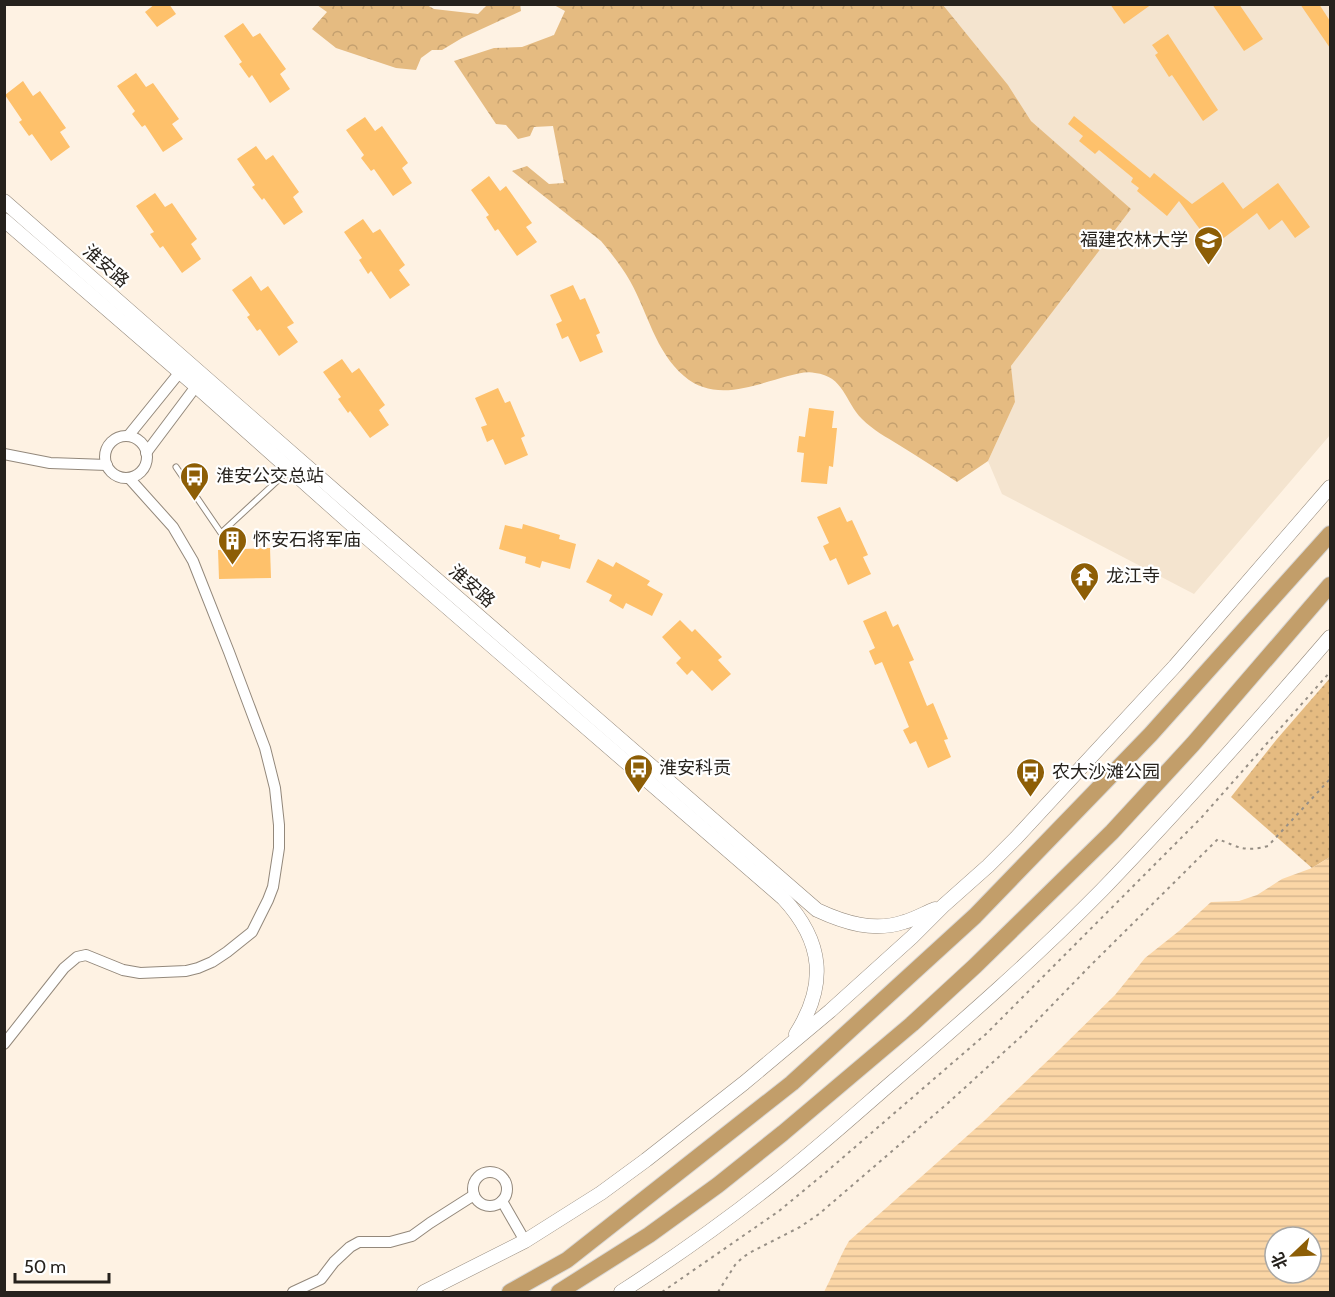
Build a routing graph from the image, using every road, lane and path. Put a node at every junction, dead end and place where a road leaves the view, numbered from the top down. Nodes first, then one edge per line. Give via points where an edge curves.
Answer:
1 (4, 201) edge
2 (4, 220) edge
3 (184, 367) junction
4 (200, 381) junction
5 (129, 435) junction
6 (146, 453) junction
7 (4, 454) edge
8 (107, 465) junction
9 (176, 467) dead end
10 (290, 469) junction
11 (129, 478) junction
12 (1330, 486) edge
13 (1330, 534) edge
14 (1330, 585) edge
15 (1330, 637) edge
16 (1330, 779) edge
17 (943, 906) junction
18 (4, 1044) edge
19 (790, 1045) junction
20 (474, 1195) junction
21 (502, 1201) junction
22 (525, 1241) junction
23 (293, 1293) edge
24 (424, 1293) edge
25 (510, 1293) edge
26 (559, 1293) edge
27 (621, 1293) edge
28 (718, 1293) edge

1 - 3 main road, 淮安路
2 - 3 main road, 淮安路
3 - 4 main road, 淮安路
3 - 5 street
4 - 6 street
4 - 10 main road, 淮安路
4 - 17 main road, 淮安路 via 378,529 817,910 861,926 877,927 905,922
5 - 6 street via 144,446
5 - 8 street via 109,445
6 - 11 street via 141,472
7 - 8 street via 50,463
8 - 11 street via 116,476
9 - 10 lane via 221,533
10 - 19 main road, 淮安路 via 794,910 811,941 818,966 813,1001
11 - 18 street via 172,527 193,561 265,748 279,816 273,887 252,932 198,968 140,973 86,955 77,957 68,963
12 - 17 main road via 1096,752 1016,838
13 - 25 highway via 1151,734 975,916 792,1083 567,1260
14 - 26 highway via 1112,832 920,1017 718,1185
15 - 27 main road via 1154,836 1000,988 772,1184
16 - 28 path via 1268,846 1243,849 1218,839 1025,1033 948,1103 819,1214 743,1257
17 - 19 main road
19 - 22 main road via 646,1160
20 - 21 street via 486,1205
20 - 21 street via 473,1185 478,1176 494,1172 506,1185
20 - 23 street via 412,1236 390,1242 359,1242 321,1278
21 - 22 street
22 - 24 main road

